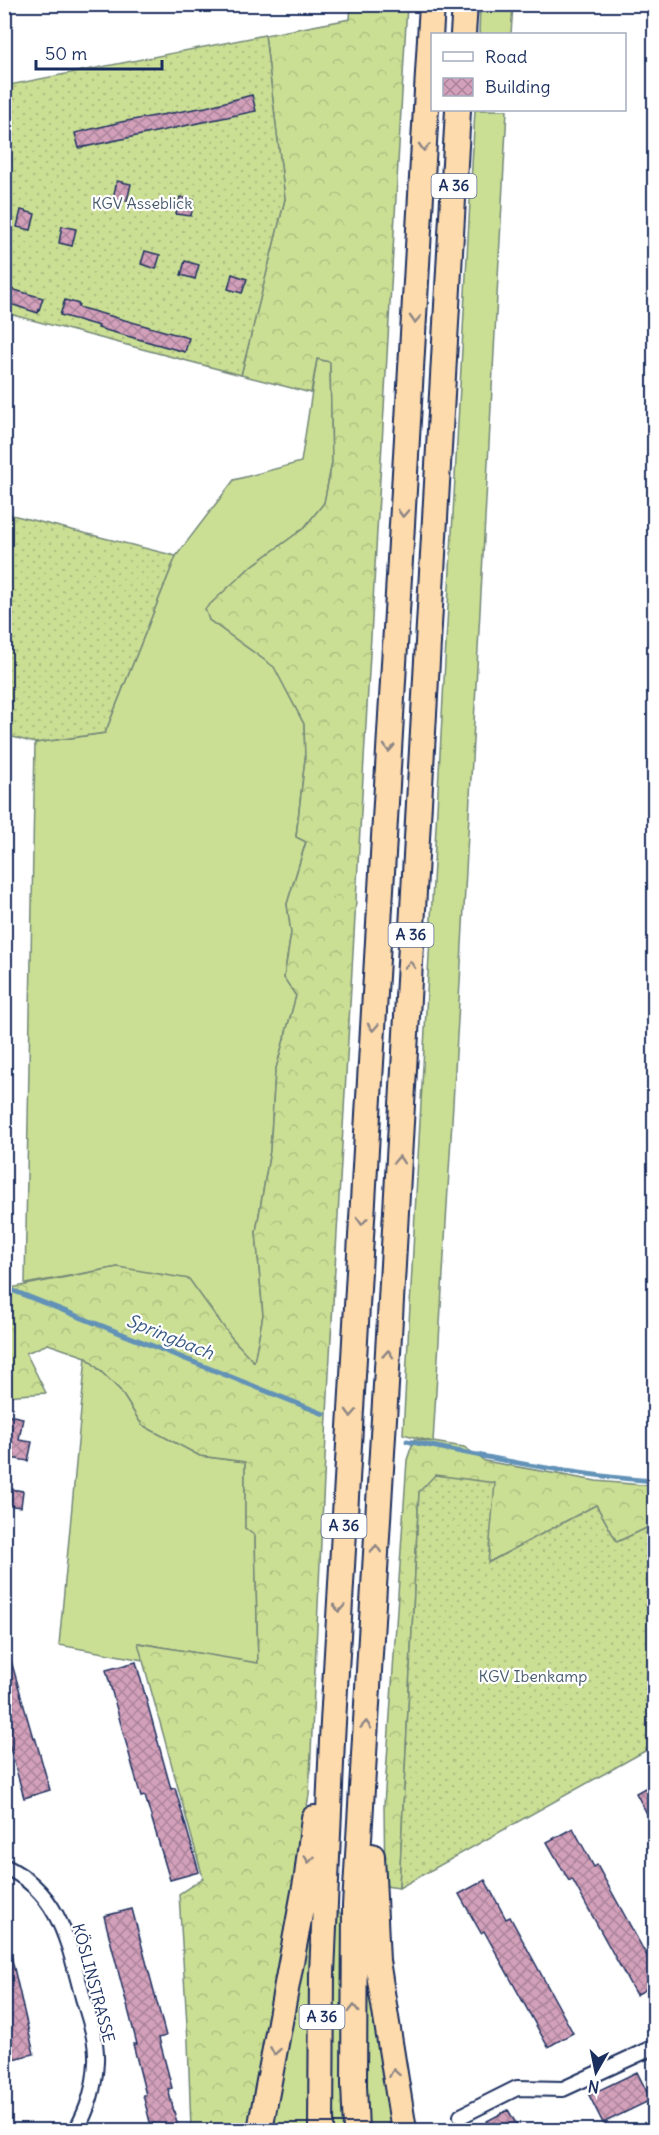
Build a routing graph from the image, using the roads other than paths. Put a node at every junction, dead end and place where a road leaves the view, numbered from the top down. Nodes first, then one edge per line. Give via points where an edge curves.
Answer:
1 (432, 4) edge
2 (465, 4) edge
3 (463, 33) edge
4 (458, 111) edge
5 (332, 1740) junction
6 (363, 1784) junction
7 (4, 1866) edge
8 (654, 2047) edge
9 (461, 2116) dead end
10 (76, 2130) edge
11 (260, 2130) edge
12 (321, 2130) edge
13 (356, 2130) edge
14 (404, 2130) edge

1 -> 5 highway, A 36
2 - 3 highway
6 -> 4 highway, A 36
5 -> 11 highway via 314,1811 307,1876
5 - 12 highway, A 36 via 322,1963
13 -> 6 highway, A 36 via 355,1906
14 -> 6 highway via 377,1960 372,1842
7 - 10 street, KÖSLINSTRASSE via 36,1887 58,1917 92,2028 96,2059 93,2087
8 - 9 street via 563,2089 517,2088

